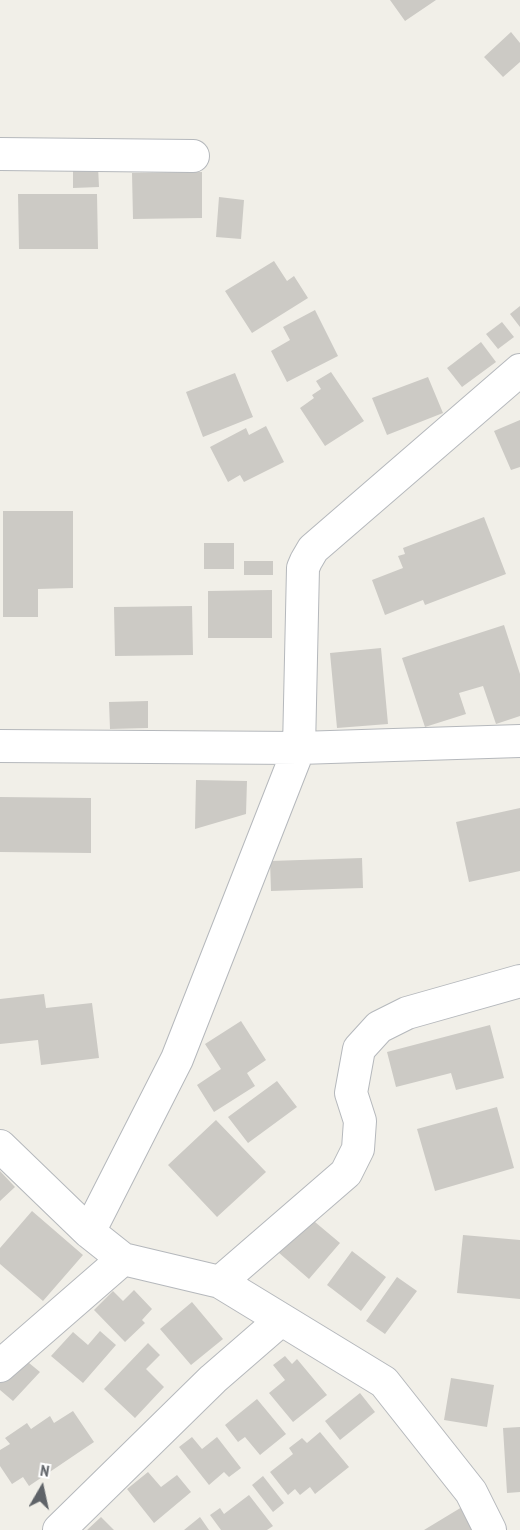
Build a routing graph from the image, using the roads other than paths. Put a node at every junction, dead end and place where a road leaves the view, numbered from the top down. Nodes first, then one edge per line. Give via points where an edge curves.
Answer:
1 (0, 154) edge
2 (193, 156) dead end
3 (520, 370) edge
4 (520, 741) edge
5 (0, 746) edge
6 (298, 748) junction
7 (520, 981) edge
8 (0, 1146) edge
9 (89, 1232) junction
10 (123, 1259) junction
11 (220, 1282) junction
12 (281, 1320) junction
13 (0, 1366) edge
14 (59, 1530) edge
15 (490, 1530) edge

1 - 2 street
3 - 6 street via 312,549 303,567
4 - 6 street
5 - 6 street
6 - 9 street via 177,1059
7 - 11 street via 407,1013 380,1027 359,1049 351,1092 360,1122 358,1149 346,1173
8 - 9 street
9 - 10 street
10 - 11 street
10 - 13 street
11 - 12 street
12 - 14 street via 213,1379
12 - 15 street via 384,1382 471,1492

